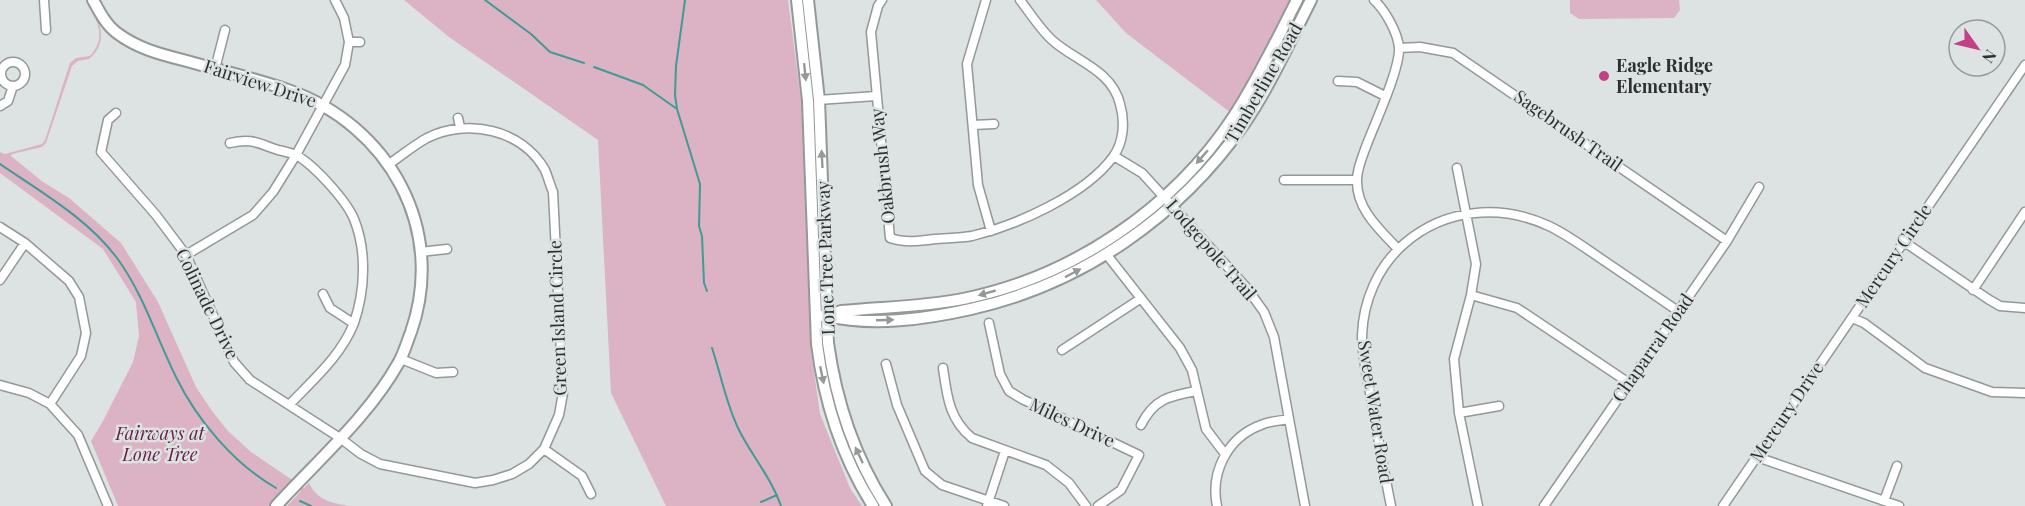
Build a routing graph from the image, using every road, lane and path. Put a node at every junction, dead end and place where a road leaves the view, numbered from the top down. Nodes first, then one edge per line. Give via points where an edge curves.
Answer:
1 (44, 0) edge
2 (93, 0) edge
3 (335, 0) edge
4 (797, 0) edge
5 (808, 0) edge
6 (882, 0) edge
7 (986, 0) edge
8 (1020, 0) edge
9 (1297, 0) edge
10 (1311, 0) edge
11 (1374, 0) edge
12 (46, 30) dead end
13 (225, 30) dead end
14 (349, 42) junction
15 (360, 42) dead end
16 (1399, 48) junction
17 (2025, 65) edge
18 (215, 69) junction
19 (1338, 81) dead end
20 (13, 86) dead end
21 (876, 96) junction
22 (1385, 96) junction
23 (814, 100) junction
24 (4, 104) edge
25 (325, 105) junction
26 (116, 113) dead end
27 (994, 124) dead end
28 (973, 125) junction
29 (230, 143) dead end
30 (296, 155) junction
31 (1114, 156) junction
32 (388, 164) junction
33 (1457, 168) dead end
34 (1284, 180) dead end
35 (1357, 180) junction
36 (1759, 187) dead end
37 (1164, 196) junction
38 (1173, 205) junction
39 (1466, 213) junction
40 (2025, 213) edge
41 (0, 227) edge
42 (991, 231) junction
43 (1726, 241) junction
44 (1903, 241) junction
45 (25, 243) junction
46 (447, 249) dead end
47 (1398, 249) junction
48 (420, 252) junction
49 (186, 255) junction
50 (1107, 255) junction
51 (0, 280) edge
52 (1973, 290) junction
53 (323, 294) dead end
54 (1471, 295) junction
55 (1140, 299) junction
56 (2025, 308) edge
57 (1678, 311) junction
58 (822, 316) junction
59 (1852, 318) junction
60 (353, 323) junction
61 (989, 323) dead end
62 (1062, 350) dead end
63 (401, 359) junction
64 (885, 364) dead end
65 (943, 368) dead end
66 (453, 372) dead end
67 (1629, 382) junction
68 (0, 385) edge
69 (1196, 391) junction
70 (2025, 393) edge
71 (50, 405) junction
72 (289, 405) junction
73 (1499, 406) dead end
74 (1459, 413) junction
75 (1289, 418) junction
76 (1142, 425) dead end
77 (340, 438) junction
78 (544, 449) junction
79 (1005, 451) junction
80 (1225, 454) junction
81 (1756, 457) junction
82 (1897, 466) dead end
83 (591, 494) dead end
84 (1884, 501) junction
85 (988, 503) edge
86 (108, 506) edge
87 (276, 506) edge
88 (873, 506) edge
89 (886, 506) edge
90 (1004, 506) edge
91 (1086, 506) edge
92 (1098, 506) edge
93 (1217, 506) edge
94 (1305, 506) edge
95 (1391, 506) edge
96 (1478, 506) edge
97 (1544, 506) edge
98 (1723, 506) edge
99 (1899, 506) edge

1 - 12 street
2 - 18 street, Fairview Drive via 115,32 141,49
3 - 14 street
4 -> 23 street, Lone Tree Parkway
5 - 23 street, Lone Tree Parkway
6 - 21 street via 871,32
7 - 28 street via 967,64
8 - 31 street via 1051,40 1095,69 1110,84 1120,101 1124,120
9 -> 37 street, Timberline Road via 1234,116 1199,161
10 - 38 street, Timberline Road via 1245,122
11 - 16 street via 1388,17
13 - 18 street
14 - 15 street
14 - 25 street via 345,65
16 - 22 street
16 - 43 street, Sagebrush Trail via 1454,53
17 - 44 street, Mercury Circle
18 - 25 street, Fairview Drive
19 - 22 street via 1357,82
20 - 24 street
21 - 23 street
21 - 42 street, Oakbrush Way via 890,238 901,242 969,237
22 - 35 street
23 - 58 street, Lone Tree Parkway
25 - 30 street
25 - 32 street, Fairview Drive via 350,122
26 - 49 street, Colinade Drive via 108,120 101,152
27 - 28 street
28 - 42 street via 978,185
29 - 30 street via 247,139
30 - 49 street via 273,192 252,215
30 - 60 street via 331,186 353,218 362,251 363,274
31 - 37 street, Lodgepole Trail via 1142,173
31 - 42 street, Oakbrush Way via 1092,181 1033,215
32 - 48 street, Fairview Drive via 407,197
32 - 78 street, Green Island Circle via 459,122 508,136 528,149 544,170 553,192 563,393 559,415
33 - 39 street
34 - 35 street
35 - 47 street via 1370,220
36 - 43 street, Chaparral Road
37 - 38 street, Lodgepole Trail
37 -> 58 street, Timberline Road via 1100,246 1033,279 962,299
38 - 50 street, Timberline Road
38 - 75 street, Lodgepole Trail via 1246,286 1264,312 1274,337
39 - 47 street, Sweet Water Road via 1428,227
39 - 54 street via 1476,264
39 - 57 street, Sweet Water Road via 1507,212 1549,225
40 - 52 street
41 - 45 street
43 - 57 street, Chaparral Road
44 - 52 street
44 - 59 street, Mercury Circle
45 - 51 street
45 - 71 street via 69,281 80,297 86,333 81,356
46 - 48 street
47 - 95 street, Sweet Water Road via 1371,291 1362,336
48 - 63 street, Fairview Drive via 419,309
49 - 72 street, Colinade Drive via 234,362 250,380
50 - 55 street
58 -> 50 street, Timberline Road via 857,320 942,315 1037,289
52 - 56 street via 2000,306
53 - 60 street via 330,308
54 - 67 street via 1517,308
54 - 74 street via 1454,359
55 - 62 street
55 - 69 street via 1180,348 1192,370
57 - 67 street, Chaparral Road
58 -> 88 street, Lone Tree Parkway via 821,371 834,423
89 -> 58 street, Lone Tree Parkway via 844,420
59 - 70 street, Mercury Circle via 1925,368 1992,392
59 - 81 street, Mercury Drive
60 - 72 street via 335,357
61 - 92 street, Miles Drive via 1000,374 1009,391 1139,455 1121,490
63 - 66 street via 436,373
63 - 77 street, Fairview Drive via 384,387
64 - 85 street via 897,405 925,471 942,485
65 - 79 street via 947,399 957,424 972,438
67 - 97 street, Chaparral Road
68 - 71 street via 29,393
69 - 76 street via 1169,396 1149,410
69 - 80 street via 1206,429
71 - 86 street via 78,435
72 - 77 street, Colinade Drive
73 - 74 street
74 - 96 street
75 - 80 street via 1247,432
75 - 94 street, Lodgepole Trail
77 - 78 street, Green Island Circle via 380,464 475,483 512,474
77 - 87 street, Fairview Drive
78 - 83 street via 582,476
79 - 85 street
79 - 91 street via 1046,465 1069,483
80 - 93 street via 1217,473
81 - 84 street
81 - 98 street, Mercury Drive
82 - 84 street
84 - 99 street
85 - 90 street

